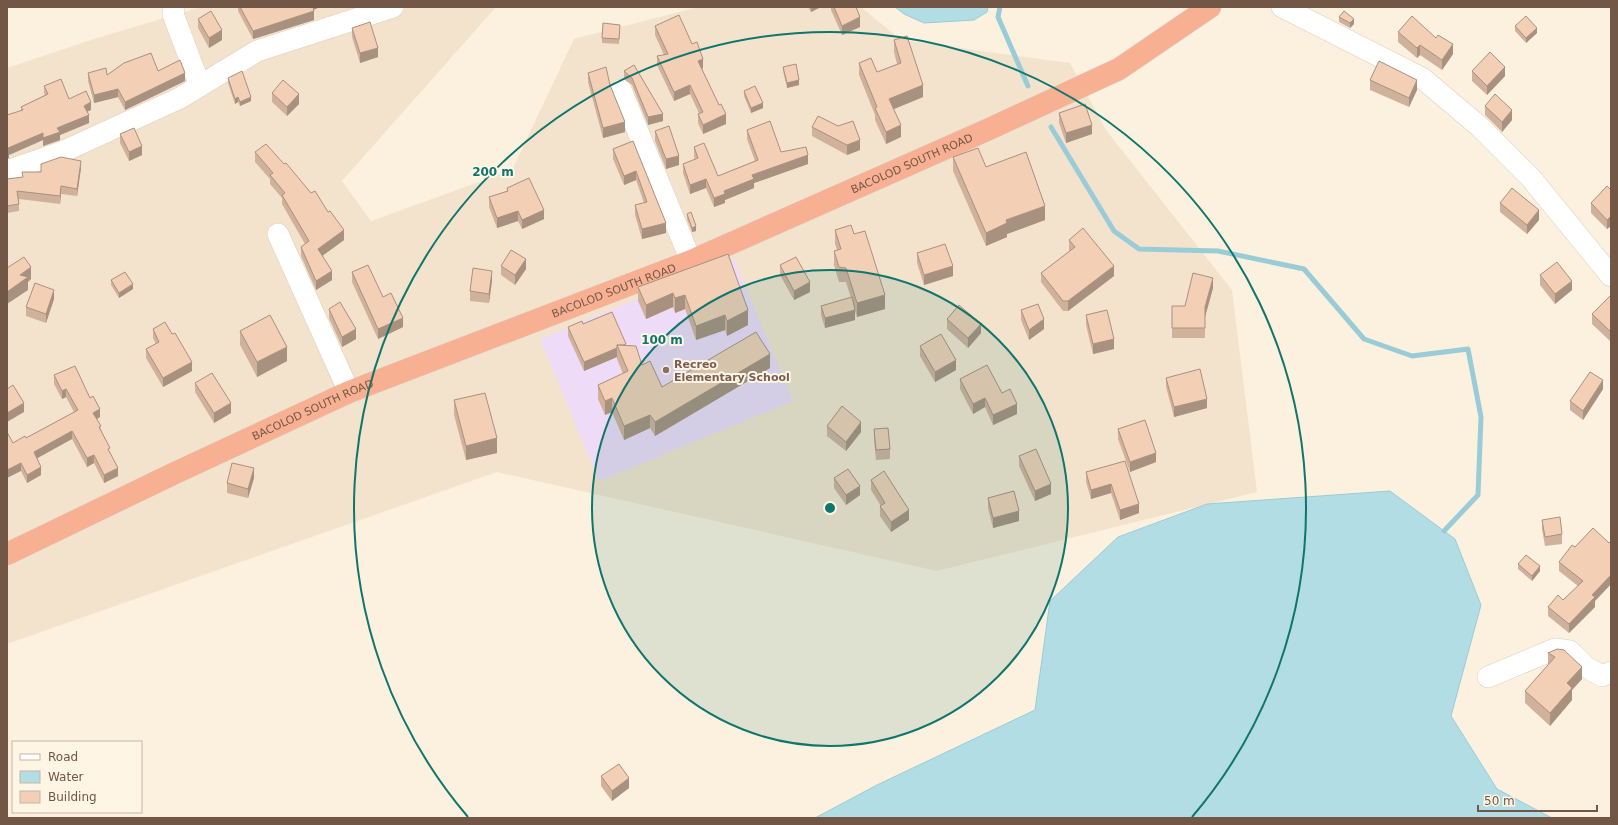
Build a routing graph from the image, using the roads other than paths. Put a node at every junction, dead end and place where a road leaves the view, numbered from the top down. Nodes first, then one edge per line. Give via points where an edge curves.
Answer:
1 (174, 7) edge
2 (393, 7) edge
3 (1210, 7) edge
4 (1282, 7) edge
5 (200, 86) junction
6 (621, 90) dead end
7 (7, 171) edge
8 (278, 234) dead end
9 (691, 261) junction
10 (1611, 276) edge
11 (349, 392) junction
12 (7, 554) edge
13 (1611, 672) edge
14 (1488, 677) dead end

1 - 5 street via 173,14
2 - 5 street via 257,51
3 - 9 highway, BACOLOD SOUTH ROAD via 1119,70
4 - 10 street via 1422,78 1480,127 1530,176
5 - 7 street via 180,98 62,152
6 - 9 street
8 - 11 street
9 - 11 highway, BACOLOD SOUTH ROAD
11 - 12 highway, BACOLOD SOUTH ROAD
13 - 14 street via 1602,676 1586,667 1570,651 1555,649

